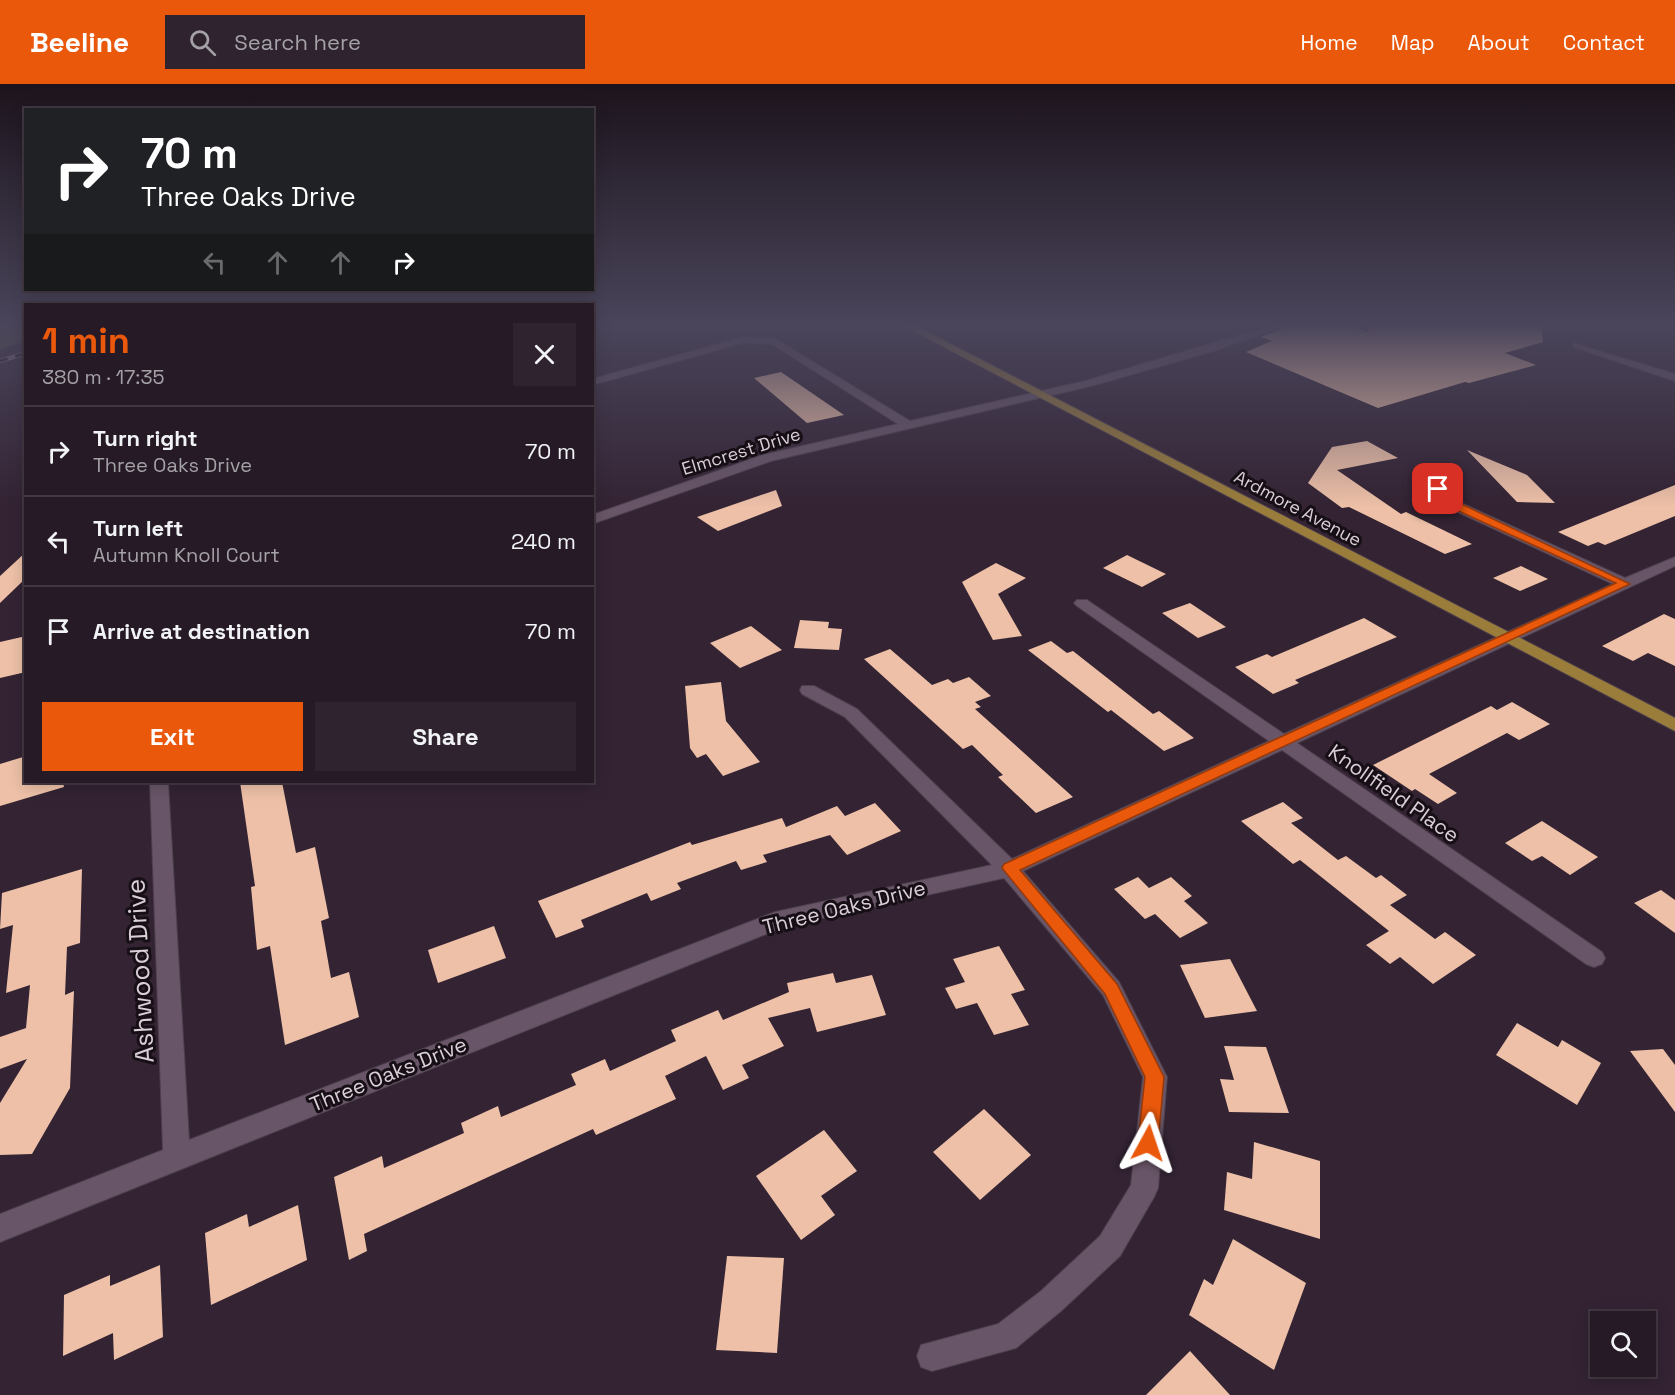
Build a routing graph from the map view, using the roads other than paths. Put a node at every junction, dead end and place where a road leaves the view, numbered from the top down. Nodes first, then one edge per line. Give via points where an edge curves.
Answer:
1 (844, 385) edge
2 (1026, 385) edge
3 (1076, 385) edge
4 (1043, 394) junction
5 (906, 424) junction
6 (1438, 489) dead end
7 (594, 519) edge
8 (1675, 561) edge
9 (1625, 584) junction
10 (1082, 603) dead end
11 (1507, 638) junction
12 (808, 690) dead end
13 (1675, 725) edge
14 (1280, 742) junction
15 (159, 783) edge
16 (1009, 868) junction
17 (1594, 958) dead end
18 (177, 1158) junction
19 (0, 1228) edge
20 (932, 1356) dead end

1 - 5 street
2 - 4 main road, Ardmore Avenue
3 - 4 street, Elmcrest Drive
4 - 5 street, Elmcrest Drive
4 - 11 main road, Ardmore Avenue
5 - 7 street, Elmcrest Drive via 767,458
6 - 9 street via 1454,505
8 - 9 street, Three Oaks Drive
9 - 11 street, Three Oaks Drive
10 - 14 street, Knollfield Place
11 - 13 main road, Ardmore Avenue
11 - 14 street, Three Oaks Drive
12 - 16 street via 851,713
14 - 16 street, Three Oaks Drive
14 - 17 street, Knollfield Place
15 - 18 street, Ashwood Drive
16 - 18 street, Three Oaks Drive via 783,918
16 - 20 street via 1111,989 1155,1077 1144,1188 1110,1246 1051,1301 1005,1337
18 - 19 street, Three Oaks Drive

